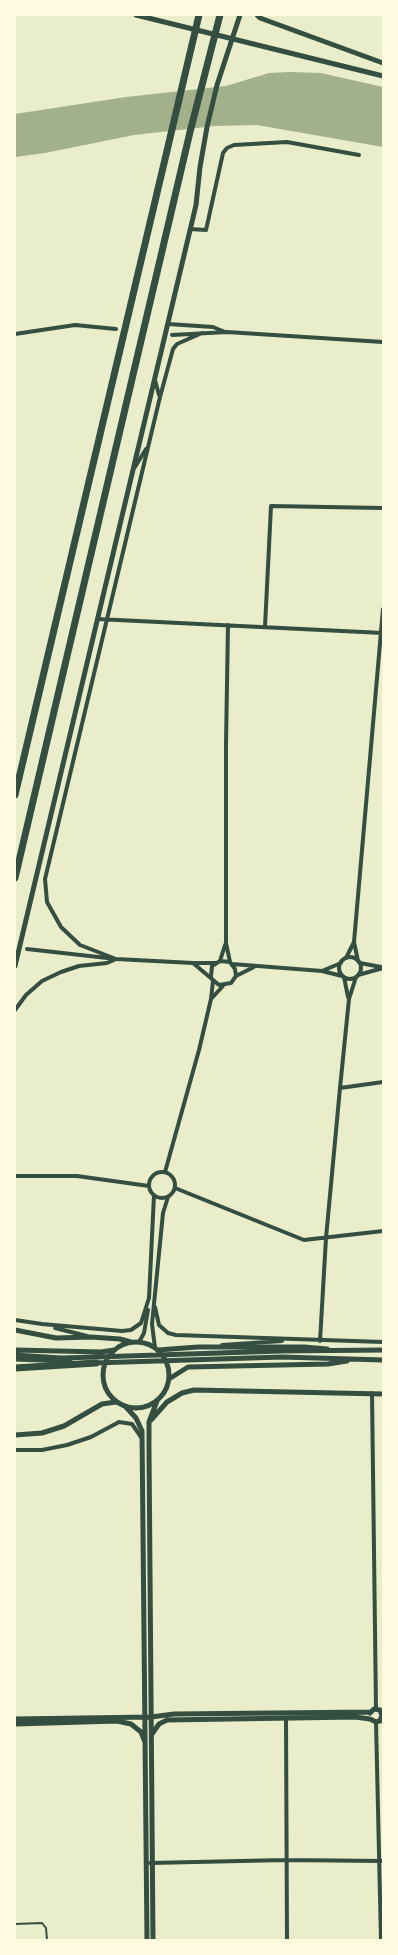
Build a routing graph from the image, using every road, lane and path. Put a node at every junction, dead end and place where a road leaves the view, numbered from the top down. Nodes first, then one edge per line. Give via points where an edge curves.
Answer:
1 (136, 15) edge
2 (199, 15) edge
3 (220, 15) edge
4 (240, 15) edge
5 (257, 15) edge
6 (383, 62) edge
7 (383, 76) edge
8 (359, 155) dead end
9 (190, 229) junction
10 (168, 324) junction
11 (116, 329) dead end
12 (228, 332) junction
13 (202, 333) junction
14 (15, 334) edge
15 (172, 335) dead end
16 (383, 342) edge
17 (155, 379) junction
18 (160, 397) junction
19 (139, 444) junction
20 (148, 446) junction
21 (140, 458) junction
22 (133, 471) junction
23 (142, 473) junction
24 (383, 508) edge
25 (383, 609) edge
26 (97, 619) junction
27 (107, 620) junction
28 (228, 625) junction
29 (265, 626) junction
30 (382, 633) edge
31 (15, 795) edge
32 (15, 878) edge
33 (354, 942) junction
34 (226, 943) junction
35 (27, 949) dead end
36 (346, 958) junction
37 (116, 959) junction
38 (218, 962) junction
39 (341, 962) junction
40 (359, 962) junction
41 (193, 963) junction
42 (231, 963) junction
43 (15, 966) edge
44 (254, 967) junction
45 (383, 968) edge
46 (322, 971) junction
47 (236, 976) junction
48 (343, 976) junction
49 (357, 976) junction
50 (212, 979) junction
51 (223, 986) junction
52 (211, 999) junction
53 (349, 999) junction
54 (15, 1010) edge
55 (383, 1082) edge
56 (340, 1088) junction
57 (166, 1172) junction
58 (15, 1176) edge
59 (149, 1186) junction
60 (176, 1188) junction
61 (154, 1195) junction
62 (168, 1197) junction
63 (383, 1231) edge
64 (326, 1238) junction
65 (149, 1298) junction
66 (155, 1307) junction
67 (15, 1320) edge
68 (42, 1324) junction
69 (15, 1330) edge
70 (92, 1337) junction
71 (304, 1341) junction
72 (320, 1341) junction
73 (136, 1342) junction
74 (383, 1342) edge
75 (198, 1347) junction
76 (156, 1349) junction
77 (15, 1350) edge
78 (115, 1350) junction
79 (365, 1350) junction
80 (383, 1350) edge
81 (15, 1355) edge
82 (175, 1357) junction
83 (15, 1359) edge
84 (364, 1359) junction
85 (96, 1360) junction
86 (383, 1360) edge
87 (15, 1368) edge
88 (168, 1379) junction
89 (372, 1394) junction
90 (383, 1394) edge
91 (157, 1401) junction
92 (116, 1402) junction
93 (125, 1406) junction
94 (149, 1422) junction
95 (15, 1435) edge
96 (142, 1437) junction
97 (15, 1450) edge
98 (373, 1710) junction
99 (382, 1713) edge
100 (148, 1717) junction
101 (286, 1718) junction
102 (370, 1718) junction
103 (15, 1719) edge
104 (380, 1720) edge
105 (15, 1724) edge
106 (151, 1737) junction
107 (146, 1745) junction
108 (286, 1860) junction
109 (381, 1861) edge
110 (149, 1863) junction
111 (15, 1924) edge
112 (47, 1940) edge
113 (147, 1940) edge
114 (153, 1940) edge
115 (287, 1940) edge
116 (381, 1940) edge

1 - 7 street
2 - 31 highway
3 - 32 highway
4 - 9 street via 207,127
5 - 6 street
8 - 9 street via 287,142 227,148 223,153 206,230
9 - 10 street
10 - 12 street via 213,327
10 - 17 street
11 - 14 street via 75,325
12 - 13 street
12 - 16 street
13 - 15 street
13 - 18 street via 173,349
17 - 18 street
17 - 19 street
18 - 20 street
19 - 21 street
19 - 22 street
20 - 21 street
20 - 23 street
21 - 22 street
21 - 23 street
22 - 26 street
23 - 27 street
24 - 29 street via 271,506
25 - 30 street
26 - 27 street
26 - 43 street
27 - 28 street
27 - 37 street via 44,891 53,915 69,936 86,948
28 - 29 street
28 - 34 street
29 - 30 street
30 - 33 street
33 - 36 street
33 - 40 street
34 - 38 street
34 - 42 street
35 - 37 street
36 - 39 street
36 - 40 street
37 - 41 street
37 - 54 street via 80,966 42,981
38 - 41 street
38 - 42 street
38 - 50 street via 212,966
39 - 46 street
39 - 48 street via 339,969
40 - 45 street
40 - 49 street
41 - 50 street
42 - 44 street
42 - 47 street
44 - 46 street
44 - 47 street
45 - 49 street
46 - 48 street
47 - 51 street
48 - 49 street via 350,979
48 - 53 street
49 - 53 street
50 - 51 street
50 - 52 street
51 - 52 street
52 - 57 street
53 - 56 street
55 - 56 street
56 - 64 street
57 - 59 street via 155,1174
57 - 60 street via 174,1178
58 - 59 street via 77,1176
59 - 61 street
60 - 62 street
60 - 64 street via 304,1240
61 - 62 street via 161,1199
61 - 65 street
62 - 66 street via 163,1213
63 - 64 street
64 - 72 street
65 - 68 street via 141,1323 131,1330
65 - 73 street via 144,1333
66 - 71 street via 159,1325 176,1335
66 - 76 street via 152,1324
67 - 68 street
68 - 70 street
69 - 70 street via 56,1338
70 - 73 street
71 - 72 street
71 - 75 street
72 - 74 street
73 - 76 street
73 - 78 street
75 - 76 street
75 - 79 street
76 - 88 street via 168,1369
77 - 78 street
78 - 92 street via 108,1357 102,1376 104,1386
79 - 80 street
79 - 82 street
81 - 85 street
82 - 84 street
82 - 85 street
83 - 85 street
84 - 86 street
84 - 88 street via 328,1364 188,1367
85 - 87 highway
88 - 91 street
89 - 90 street
89 - 94 street via 194,1390 167,1402
89 - 98 street
91 - 93 street via 142,1408
91 - 94 street
92 - 93 street
92 - 95 street via 102,1404 64,1426 42,1433
93 - 96 street via 136,1418
94 - 100 street
96 - 97 street via 132,1424 120,1422 67,1445 42,1450
96 - 100 street
98 - 99 street
98 - 100 street
98 - 102 street
99 - 104 street
100 - 103 street
100 - 106 street
100 - 107 street
101 - 102 street
101 - 106 street via 167,1720 156,1727
101 - 108 street
102 - 104 street
104 - 109 street
105 - 107 street via 117,1721 131,1724 141,1732
106 - 110 street
107 - 110 street
108 - 109 street
108 - 110 street
108 - 115 street
109 - 116 street
110 - 113 street
110 - 114 street
111 - 112 lane via 42,1923

